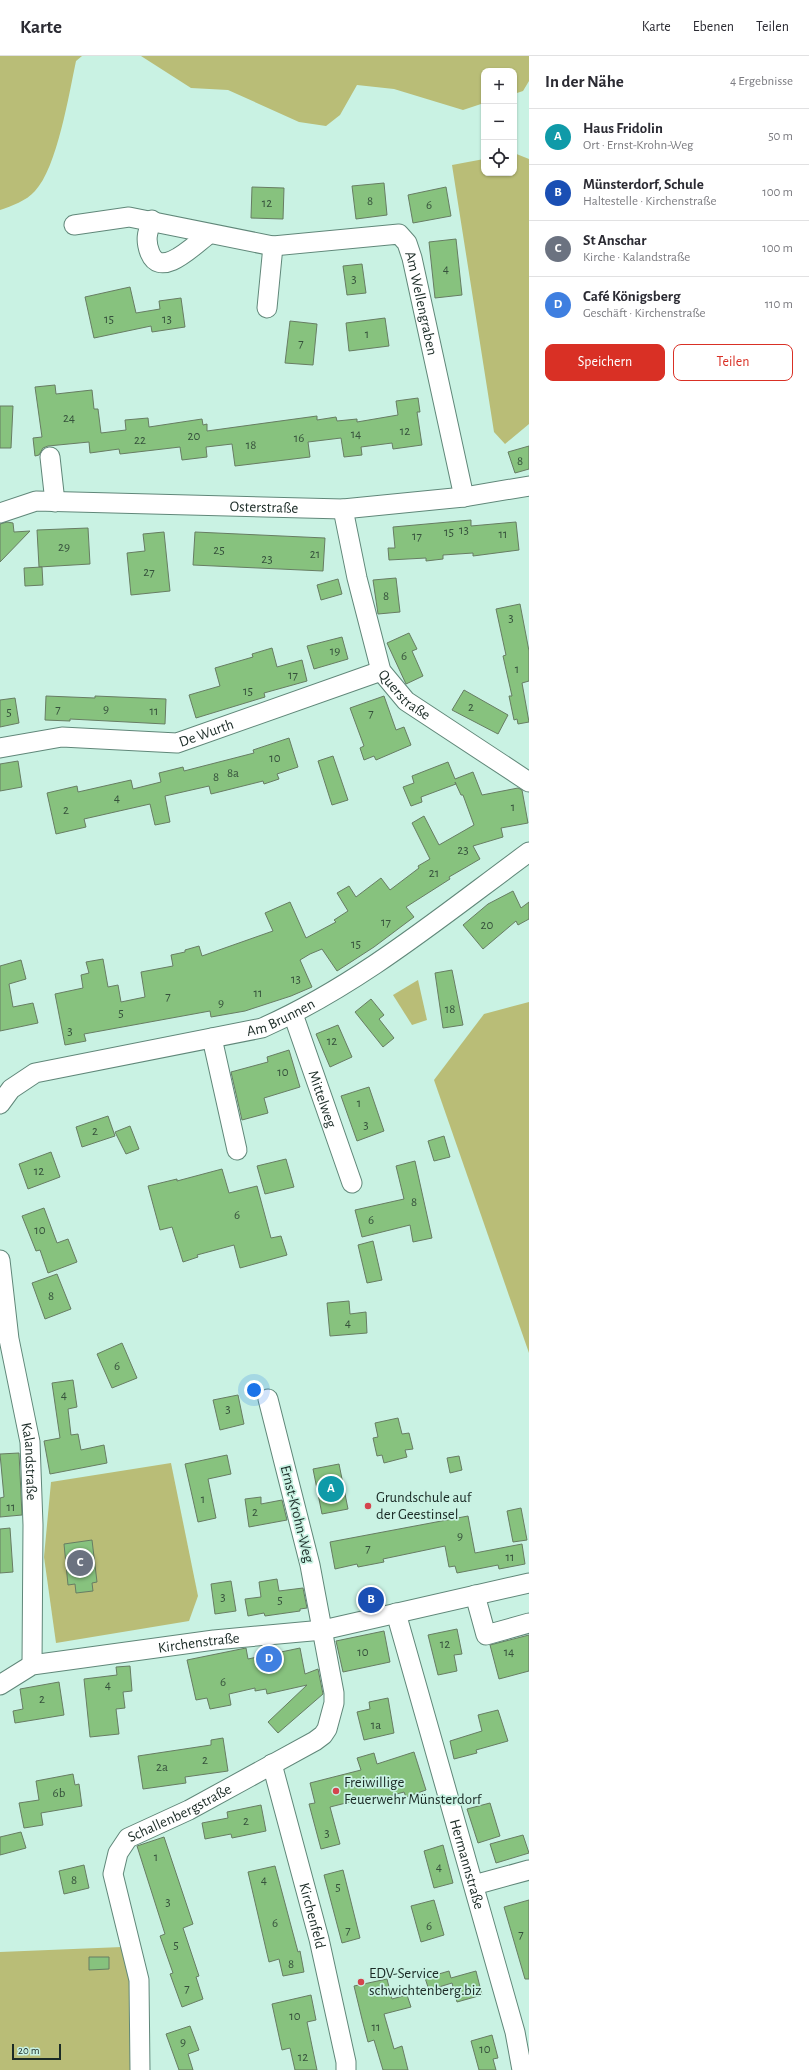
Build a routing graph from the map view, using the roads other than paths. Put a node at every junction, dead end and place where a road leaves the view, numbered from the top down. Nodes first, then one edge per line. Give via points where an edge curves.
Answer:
1 (152, 220) junction
2 (74, 225) dead end
3 (209, 234) junction
4 (273, 246) junction
5 (267, 308) dead end
6 (50, 457) dead end
7 (529, 486) edge
8 (464, 498) junction
9 (55, 502) junction
10 (342, 509) junction
11 (0, 513) edge
12 (381, 671) junction
13 (0, 748) edge
14 (529, 782) edge
15 (529, 852) edge
16 (293, 1014) junction
17 (212, 1038) junction
18 (0, 1104) edge
19 (237, 1150) dead end
20 (352, 1183) dead end
21 (0, 1260) edge
22 (268, 1399) dead end
23 (529, 1583) edge
24 (475, 1595) junction
25 (396, 1613) junction
26 (529, 1623) edge
27 (323, 1630) junction
28 (32, 1665) junction
29 (0, 1685) edge
30 (272, 1764) junction
31 (529, 1870) edge
32 (474, 1885) junction
33 (140, 2070) edge
34 (346, 2070) edge
35 (522, 2070) edge

1 - 2 street, Am Wellengraben via 129,217
1 - 3 street, Am Wellengraben
1 - 3 street via 146,238 147,246 152,258 158,263 167,264
3 - 4 street, Am Wellengraben
4 - 5 street
4 - 8 street, Am Wellengraben via 399,234 407,243
6 - 9 street
7 - 8 street, Osterstraße
8 - 10 street, Osterstraße
9 - 10 street, Osterstraße
9 - 11 street, Osterstraße via 36,501
10 - 12 street, Querstraße
12 - 13 street, De Wurth via 177,743 62,737
12 - 14 street, Querstraße via 406,701
15 - 16 street, Am Brunnen via 348,983
16 - 17 street, Am Brunnen via 262,1028
16 - 20 street, Mittelweg
17 - 18 street, Am Brunnen via 35,1073 11,1089
17 - 19 street
21 - 28 street, Kalandstraße via 9,1339 30,1442 33,1525
22 - 27 street, Ernst-Krohn-Weg via 310,1565
23 - 24 street, Kirchenstraße
24 - 25 street, Kirchenstraße
24 - 26 street via 486,1635
25 - 27 street, Kirchenstraße
25 - 32 street, Hermannstraße
27 - 28 street, Kirchenstraße via 214,1640
27 - 30 street, Schallenbergstraße via 334,1693 327,1729 315,1741
28 - 29 street
30 - 33 street, Schallenbergstraße via 189,1810 128,1838 118,1853 112,1874 139,1980
30 - 34 street, Kirchenfeld via 319,1939
31 - 32 street
32 - 35 street, Hermannstraße via 515,2032

